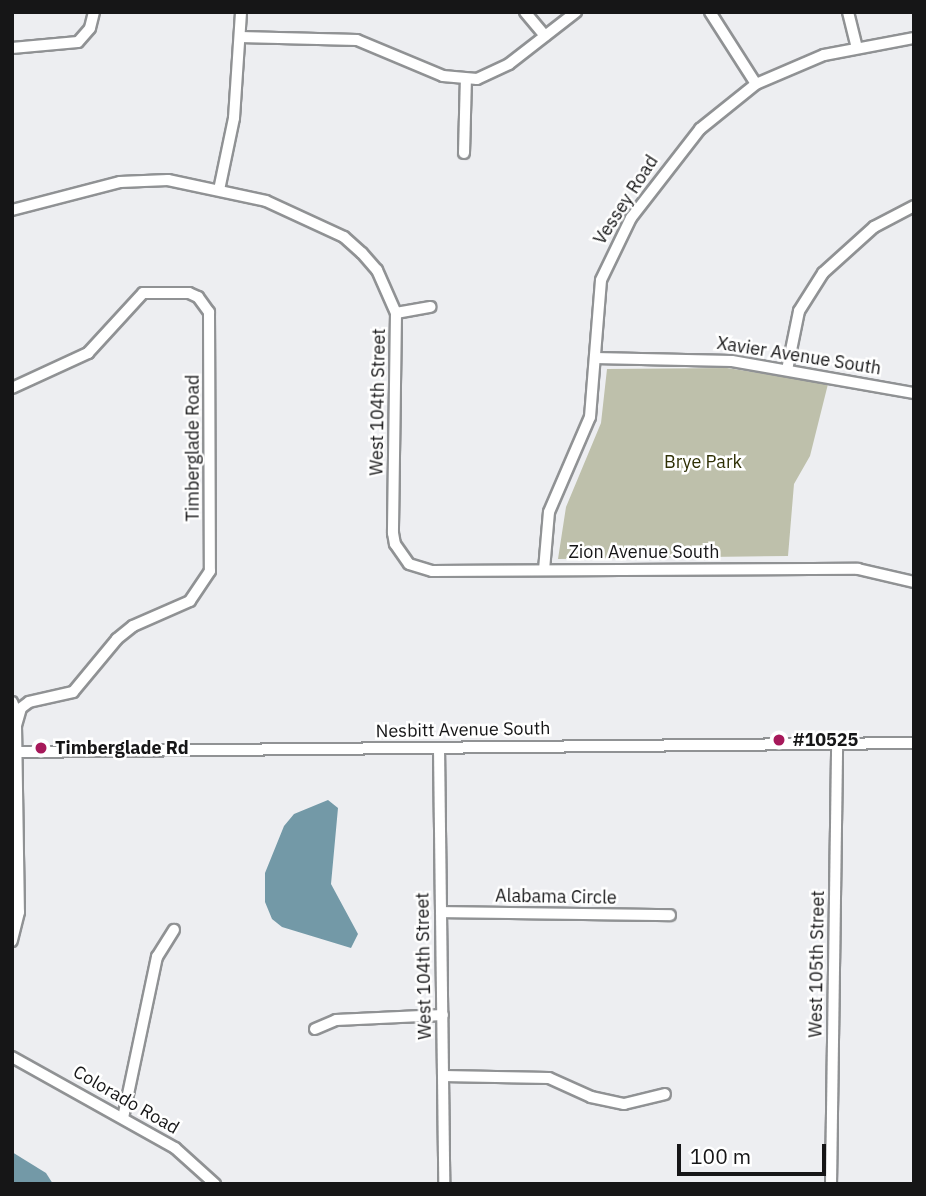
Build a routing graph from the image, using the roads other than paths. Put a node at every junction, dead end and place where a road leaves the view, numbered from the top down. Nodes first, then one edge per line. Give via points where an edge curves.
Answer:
1 (94, 12) edge
2 (241, 12) edge
3 (525, 12) edge
4 (576, 12) edge
5 (710, 12) edge
6 (848, 12) edge
7 (545, 36) junction
8 (240, 37) junction
9 (914, 38) edge
10 (857, 47) junction
11 (12, 48) edge
12 (466, 79) junction
13 (756, 84) junction
14 (464, 153) dead end
15 (219, 190) junction
16 (914, 206) edge
17 (12, 210) edge
18 (430, 307) dead end
19 (396, 313) junction
20 (595, 358) junction
21 (787, 370) junction
22 (12, 388) edge
23 (914, 393) edge
24 (393, 533) joint
25 (544, 570) junction
26 (914, 582) edge
27 (12, 702) edge
28 (18, 716) junction
29 (914, 743) edge
30 (837, 744) junction
31 (15, 748) edge
32 (439, 748) junction
33 (441, 912) junction
34 (670, 915) dead end
35 (14, 926) edge
36 (174, 930) dead end
37 (12, 941) edge
38 (443, 1015) junction
39 (315, 1030) dead end
40 (12, 1057) edge
41 (443, 1076) junction
42 (665, 1094) dead end
43 (123, 1118) junction
44 (215, 1184) edge
45 (444, 1184) edge
46 (831, 1184) edge

1 - 11 street via 90,28 78,42
2 - 8 street
3 - 7 street
4 - 7 street
5 - 13 street
6 - 10 street
7 - 12 street via 494,74
8 - 12 street via 356,40 443,76
8 - 15 street via 234,118
9 - 10 street, Vessey Road
10 - 13 street, Vessey Road via 803,62
12 - 14 street
13 - 20 street, Vessey Road via 700,129 618,237 596,303
15 - 17 street, West 104th Street via 144,179
15 - 19 street, West 104th Street via 266,201 344,237 377,270
16 - 21 street via 874,227 823,272 799,311
18 - 19 street, West 104th Street
19 - 24 street, West 104th Street
20 - 21 street, Xavier Avenue South via 709,359
20 - 25 street, Vessey Road via 590,417 550,512
21 - 23 street, Xavier Avenue South
22 - 28 street, Timberglade Road via 88,353 144,293 189,293 209,312 211,559 206,582 190,601 133,626 117,639 73,692 29,702
24 - 25 street, Zion Avenue South via 401,555 421,569
25 - 26 street, Zion Avenue South via 858,569
27 - 28 street
28 - 31 street
29 - 30 street, Nesbitt Avenue South
30 - 32 street, Nesbitt Avenue South
30 - 46 street, West 105th Street
31 - 32 street, Nesbitt Avenue South
31 - 35 street via 19,893
32 - 33 street, West 104th Street
33 - 34 street, Alabama Circle
33 - 38 street, West 104th Street
35 - 37 street
36 - 43 street via 157,957
38 - 39 street via 336,1020
38 - 41 street, West 104th Street
40 - 43 street, Colorado Road
41 - 42 street via 550,1077 591,1097 624,1104
41 - 45 street, West 104th Street
43 - 44 street, Colorado Road via 190,1158

